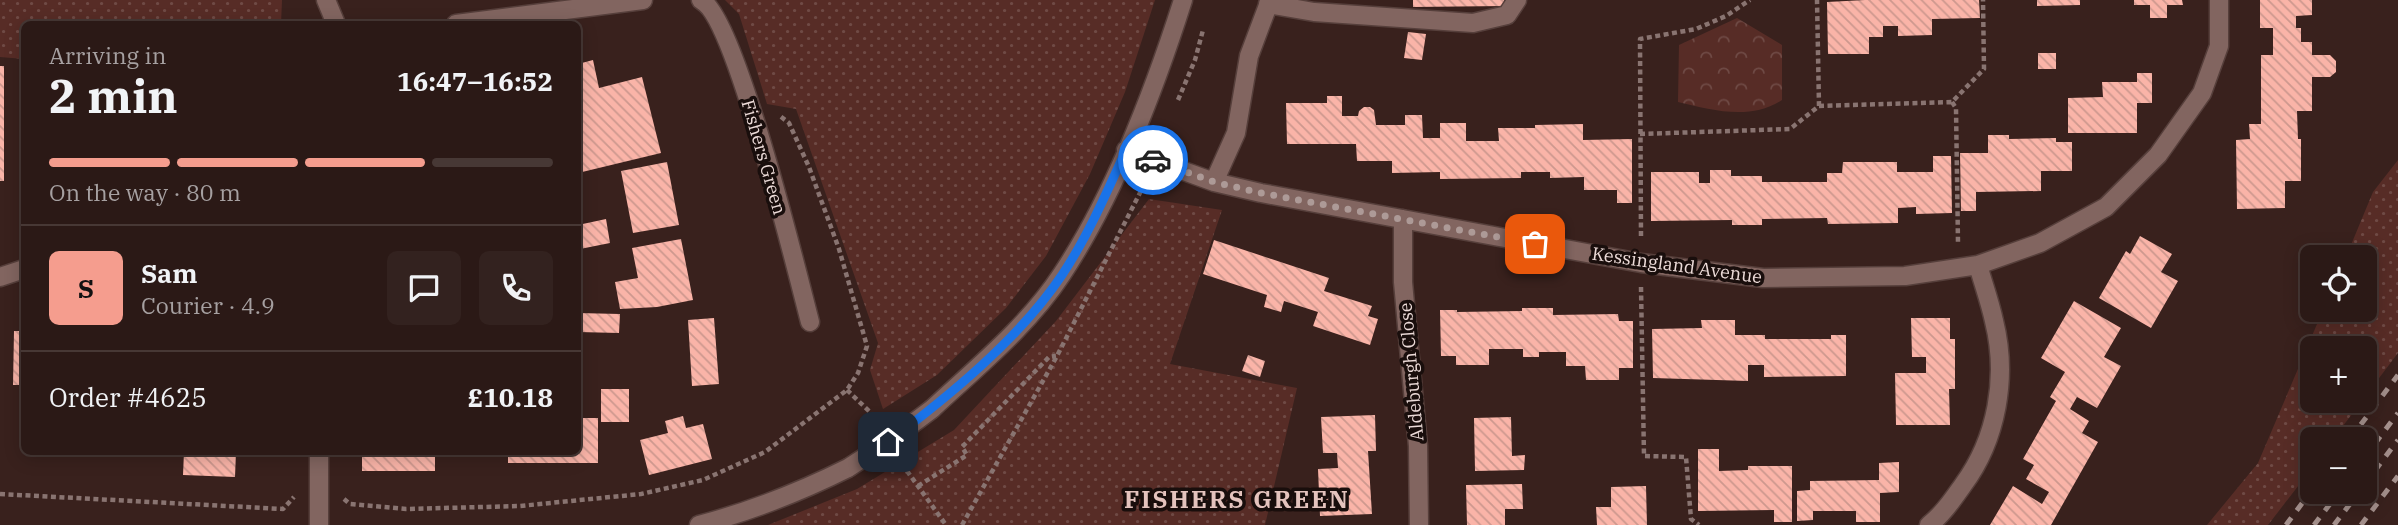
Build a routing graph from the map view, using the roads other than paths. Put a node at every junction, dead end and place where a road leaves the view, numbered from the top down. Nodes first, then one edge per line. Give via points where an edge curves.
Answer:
1 (326, 0) edge
2 (643, 0) edge
3 (701, 0) edge
4 (1183, 0) edge
5 (1517, 0) edge
6 (2219, 0) edge
7 (1269, 2) edge
8 (335, 21) edge
9 (479, 21) edge
10 (1126, 150) junction
11 (1214, 182) junction
12 (1403, 219) junction
13 (1978, 265) junction
14 (21, 270) edge
15 (0, 277) edge
16 (810, 322) dead end
17 (319, 455) edge
18 (319, 525) edge
19 (699, 525) edge
20 (1419, 525) edge
21 (1929, 525) edge

1 - 8 street
2 - 9 street
3 - 16 street, Fishers Green via 709,4 723,29 756,123
4 - 10 street
5 - 7 street via 1507,15 1473,23 1314,12
6 - 13 street, Kessingland Avenue via 2219,46 2202,93 2158,155 2106,208 2040,243
7 - 11 street via 1249,57 1236,133
10 - 11 street, Kessingland Avenue
10 - 19 street, bridge via 1062,275 1016,331 932,409 848,468 792,495
11 - 12 street, Kessingland Avenue
12 - 13 street, Kessingland Avenue via 1679,270 1763,278 1905,276
12 - 20 street, Aldeburgh Close
13 - 21 street via 1995,324 2000,372 1995,422 1971,474
14 - 15 street
17 - 18 street

